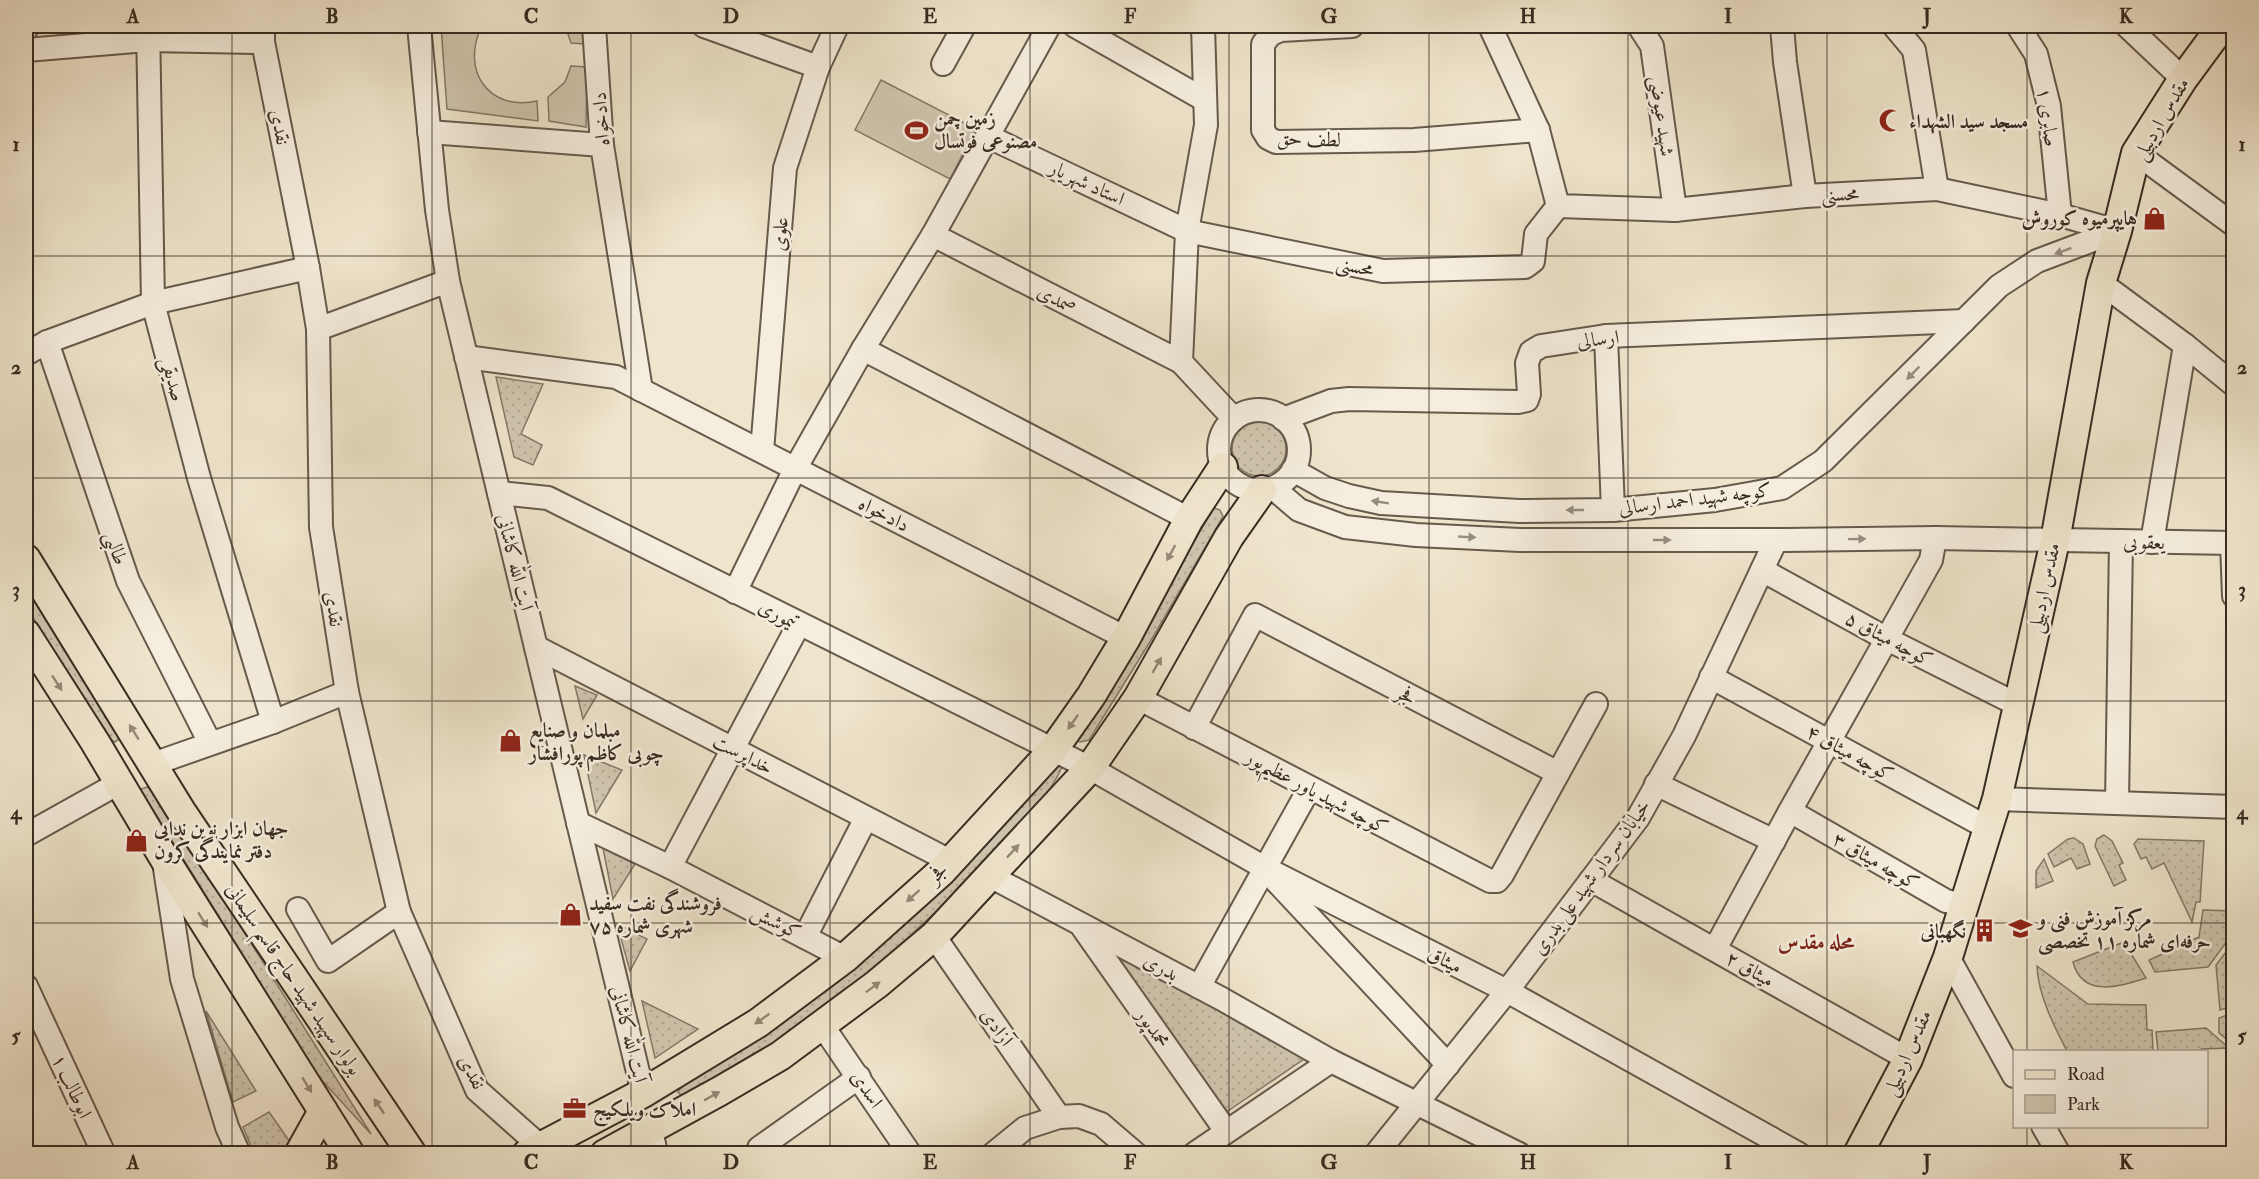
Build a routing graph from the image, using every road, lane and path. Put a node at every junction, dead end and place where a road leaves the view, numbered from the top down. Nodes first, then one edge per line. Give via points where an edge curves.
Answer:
1 (419, 26) edge
2 (594, 26) edge
3 (704, 26) edge
4 (837, 26) edge
5 (964, 26) edge
6 (1049, 26) edge
7 (1075, 26) edge
8 (1203, 26) edge
9 (1352, 26) edge
10 (1490, 26) edge
11 (1638, 26) edge
12 (1782, 26) edge
13 (1894, 26) edge
14 (2018, 26) edge
15 (2127, 26) edge
16 (2222, 26) edge
17 (148, 33) edge
18 (263, 34) edge
19 (26, 50) edge
20 (944, 64) dead end
21 (818, 67) junction
22 (2183, 79) junction
23 (1205, 100) junction
24 (1538, 129) junction
25 (429, 132) junction
26 (987, 136) junction
27 (602, 145) junction
28 (2136, 153) junction
29 (1937, 189) junction
30 (1805, 196) junction
31 (1558, 206) junction
32 (1675, 210) junction
33 (2060, 215) junction
34 (2234, 225) edge
35 (1187, 231) junction
36 (2117, 231) junction
37 (933, 236) junction
38 (308, 268) junction
39 (448, 281) junction
40 (2101, 283) junction
41 (153, 303) junction
42 (1964, 321) junction
43 (318, 330) junction
44 (1606, 336) junction
45 (2185, 345) junction
46 (32, 348) edge
47 (863, 349) junction
48 (466, 357) junction
49 (1181, 362) junction
50 (2234, 385) edge
51 (641, 390) junction
52 (1234, 419) junction
53 (1283, 419) junction
54 (762, 452) junction
55 (1223, 467) junction
56 (795, 469) junction
57 (1293, 470) junction
58 (1267, 489) junction
59 (499, 493) junction
60 (1433, 506) junction
61 (1614, 510) junction
62 (1189, 519) junction
63 (1425, 535) junction
64 (1935, 538) junction
65 (1776, 540) junction
66 (2055, 541) junction
67 (2121, 542) junction
68 (2151, 542) junction
69 (2233, 543) edge
70 (26, 559) edge
71 (1762, 570) junction
72 (735, 592) junction
73 (2234, 596) edge
74 (799, 624) junction
75 (26, 633) edge
76 (1126, 638) junction
77 (1887, 639) junction
78 (536, 647) junction
79 (1711, 677) junction
80 (347, 692) junction
81 (1138, 698) junction
82 (1596, 704) dead end
83 (2018, 705) junction
84 (273, 722) junction
85 (1194, 728) junction
86 (1829, 742) junction
87 (210, 743) junction
88 (731, 748) junction
89 (1053, 750) junction
90 (153, 764) junction
91 (1090, 768) junction
92 (1558, 773) junction
93 (119, 783) junction
94 (1656, 784) junction
95 (1309, 789) junction
96 (1997, 799) junction
97 (2117, 803) junction
98 (2234, 807) edge
99 (1790, 811) junction
100 (866, 818) junction
101 (578, 823) junction
102 (1988, 828) junction
103 (26, 835) edge
104 (1774, 841) junction
105 (164, 858) junction
106 (950, 861) junction
107 (670, 867) junction
108 (1265, 868) junction
109 (990, 876) junction
110 (1591, 880) junction
111 (1964, 905) junction
112 (298, 909) dead end
113 (399, 912) junction
114 (1081, 924) junction
115 (934, 936) junction
116 (805, 937) junction
117 (1715, 949) junction
118 (1948, 957) junction
119 (845, 958) junction
120 (26, 986) edge
121 (1199, 987) junction
122 (1507, 991) junction
123 (822, 1025) junction
124 (1908, 1059) junction
125 (1331, 1061) junction
126 (1448, 1065) junction
127 (2013, 1074) edge
128 (859, 1077) junction
129 (643, 1093) junction
130 (1419, 1102) junction
131 (323, 1111) junction
132 (1059, 1117) junction
133 (2044, 1128) edge
134 (1226, 1131) junction
135 (654, 1142) edge
136 (534, 1150) edge
137 (761, 1151) edge
138 (1000, 1152) edge
139 (104, 1154) edge
140 (239, 1154) edge
141 (299, 1154) edge
142 (350, 1154) edge
143 (412, 1154) edge
144 (605, 1154) edge
145 (910, 1154) edge
146 (1136, 1154) edge
147 (1194, 1154) edge
148 (1376, 1154) edge
149 (1519, 1154) edge
150 (1798, 1154) edge
151 (1858, 1154) edge
152 (2059, 1154) edge

1 - 25 street, آیت الله کاشانی
2 - 27 street, دادخواه
3 - 21 street
4 - 21 street, علوی
5 - 20 street
6 - 26 street
7 - 23 street
8 - 23 street
9 - 24 street, لطف حق via 1281,30 1263,44 1263,130 1268,138 1276,142 1414,140
10 - 24 street
11 - 32 street, شهید عیوضی via 1652,46
12 - 30 street
13 - 29 street via 1914,50
14 - 33 street, صابری ۱ via 2036,54 2049,106
15 - 22 street
16 - 22 main road, مقدس اردبیلی
17 - 18 street
17 - 19 street
17 - 41 street, صدیقی
18 - 38 street, نقدی
21 - 54 street, علوی via 785,168
22 - 28 main road, مقدس اردبیلی
23 - 35 street via 1206,125
24 - 31 street
25 - 27 street
25 - 39 street, آیت الله کاشانی
26 - 35 street, استاد شهریار
26 - 37 street
27 - 51 street, دادخواه
28 - 34 street
28 - 36 main road, مقدس اردبیلی
29 - 30 street, محسنی
29 - 33 street, محسنی
30 - 32 street, محسنی
31 - 32 street, محسنی
31 - 35 street, محسنی via 1536,234 1533,261 1526,267 1383,272
33 - 36 street, محسنی
35 - 49 street
36 - 40 main road, مقدس اردبیلی
36 -> 42 street, کوچه شهید احمد ارسالی via 2037,261 1999,286
37 - 47 street
37 - 49 street, صمدی
38 - 41 street
38 - 43 street, نقدی
39 - 43 street
39 - 48 street, آیت الله کاشانی
40 - 45 street
40 - 66 main road, مقدس اردبیلی
41 - 46 street
41 - 84 street, صدیقی via 199,478
42 - 44 street, ارسالی
42 -> 61 street, کوچه شهید احمد ارسالی via 1823,461 1782,488 1715,500
43 - 80 street, نقدی via 321,527
44 - 53 street, ارسالی via 1541,346 1531,352 1527,363 1527,400 1331,400
44 - 61 street
45 - 50 street
45 - 68 street
46 - 87 street, طالبی via 128,581
47 - 56 street
47 - 62 street
48 - 51 street, دادخواه via 616,377
48 - 59 street, آیت الله کاشانی
49 - 52 street
51 - 54 street, دادخواه
52 - 53 street via 1259,410
52 - 55 street via 1220,441
53 - 57 street via 1296,437 1298,460
54 - 56 street, دادخواه
55 - 58 street via 1239,485
55 - 62 main road, فجر
56 - 72 street
56 - 76 street, دادخواه
57 - 58 street via 1285,481
60 -> 57 street, کوچه شهید احمد ارسالی via 1381,503 1350,496 1325,488
58 - 63 street, کوچه شهید احمد ارسالی via 1299,510 1345,527
81 -> 58 main road, فجر via 1229,537
59 - 72 street, تیموری via 548,498
59 - 78 street, آیت الله کاشانی
61 -> 60 street, کوچه شهید احمد ارسالی via 1519,511
60 - 63 street via 1421,519
62 -> 76 main road, فجر
63 -> 65 street, کوچه شهید احمد ارسالی via 1520,540
65 -> 64 street, کوچه شهید احمد ارسالی
64 - 66 street, کوچه شهید احمد ارسالی
64 - 77 street via 1931,560
65 - 71 street, خیابان سردار شهید علی بدری
66 - 67 street, یعقوبی
66 - 83 main road, مقدس اردبیلی
67 - 68 street, یعقوبی
67 - 97 street
68 - 69 street, یعقوبی
69 - 73 street
90 -> 70 main road, بولوار سپهبد شهید حاج قاسم سلیمانی
71 - 77 street, کوچه میثاق ۵
71 - 79 street, خیابان سردار شهید علی بدری
72 - 74 street, تیموری
74 - 88 street
74 - 89 street, تیموری
75 -> 93 main road
76 -> 89 main road, فجر
77 - 83 street, کوچه میثاق ۵
77 - 86 street
78 - 88 street, خداپرست
78 - 101 street, آیت الله کاشانی
79 - 86 street, کوچه میثاق ۴
79 - 94 street, خیابان سردار شهید علی بدری
80 - 84 street
80 - 113 street, نقدی
81 - 85 street, کوچه شهید یاور عظیم‌پور
81 - 91 main road, فجر
82 - 92 street
83 - 96 main road, مقدس اردبیلی
84 - 87 street
85 - 92 street, فجر via 1255,615
85 - 95 street, کوچه شهید یاور عظیم‌پور
86 - 99 street
86 - 102 street, کوچه میثاق ۴
87 - 90 street
88 - 100 street, خداپرست
88 - 107 street
89 - 91 street, تیموری
89 - 106 main road, فجر
90 - 93 main road
143 -> 90 main road, بولوار سپهبد شهید حاج قاسم سلیمانی via 187,821
91 - 108 street, میثاق
109 -> 91 main road, فجر
92 - 95 street, کوچه شهید یاور عظیم‌پور via 1497,881 1490,881
93 - 103 street
93 - 105 main road
94 - 104 street
94 - 110 street, خیابان سردار شهید علی بدری via 1638,818
95 - 108 street
96 - 97 street
96 - 102 main road, مقدس اردبیلی
97 - 98 street
99 - 104 street
99 - 111 street, کوچه میثاق ۳ via 1947,901
100 - 106 street, خداپرست
100 - 116 street
101 - 107 street, کوشش
101 - 129 street, آیت الله کاشانی
102 - 111 main road, مقدس اردبیلی
104 - 117 street
105 -> 131 main road
105 - 140 street via 182,979 227,1127
106 -> 119 main road, فجر
107 - 116 street, کوشش
108 - 121 street
108 - 122 street, میثاق
108 - 126 street
109 - 114 street, بدری
109 - 115 main road, فجر
110 - 117 street, میثاق ۲
110 - 122 street, خیابان سردار شهید علی بدری
111 - 118 main road, مقدس اردبیلی
112 - 113 street via 328,961
113 - 136 street, نقدی via 477,1090
114 - 121 street, بدری
114 - 134 street, محمدپور
123 -> 115 main road, فجر
115 - 132 street, آزادی
116 - 119 street, کوشش
117 - 124 street, میثاق ۲
118 - 124 main road, مقدس اردبیلی
118 - 127 street
119 -> 129 main road, فجر via 758,1023
120 - 139 street, ابوطالب ۱
121 - 125 street, بدری
122 - 126 street, خیابان سردار شهید علی بدری
122 - 150 street, میثاق
123 - 128 street, اسدی
135 -> 123 main road, فجر
124 - 151 main road, مقدس اردبیلی
125 - 130 street, بدری
125 - 134 street
126 - 130 street, خیابان سردار شهید علی بدری
128 - 137 street
128 - 145 street, اسدی
129 - 135 main road
129 - 136 main road, فجر
130 - 148 street, خیابان سردار شهید علی بدری
130 - 149 street, بدری
131 - 141 main road
131 - 142 main road
132 - 138 street via 1025,1128
132 - 146 street via 1079,1116 1101,1124
133 - 152 street
134 - 147 street
135 - 144 main road, فجر

